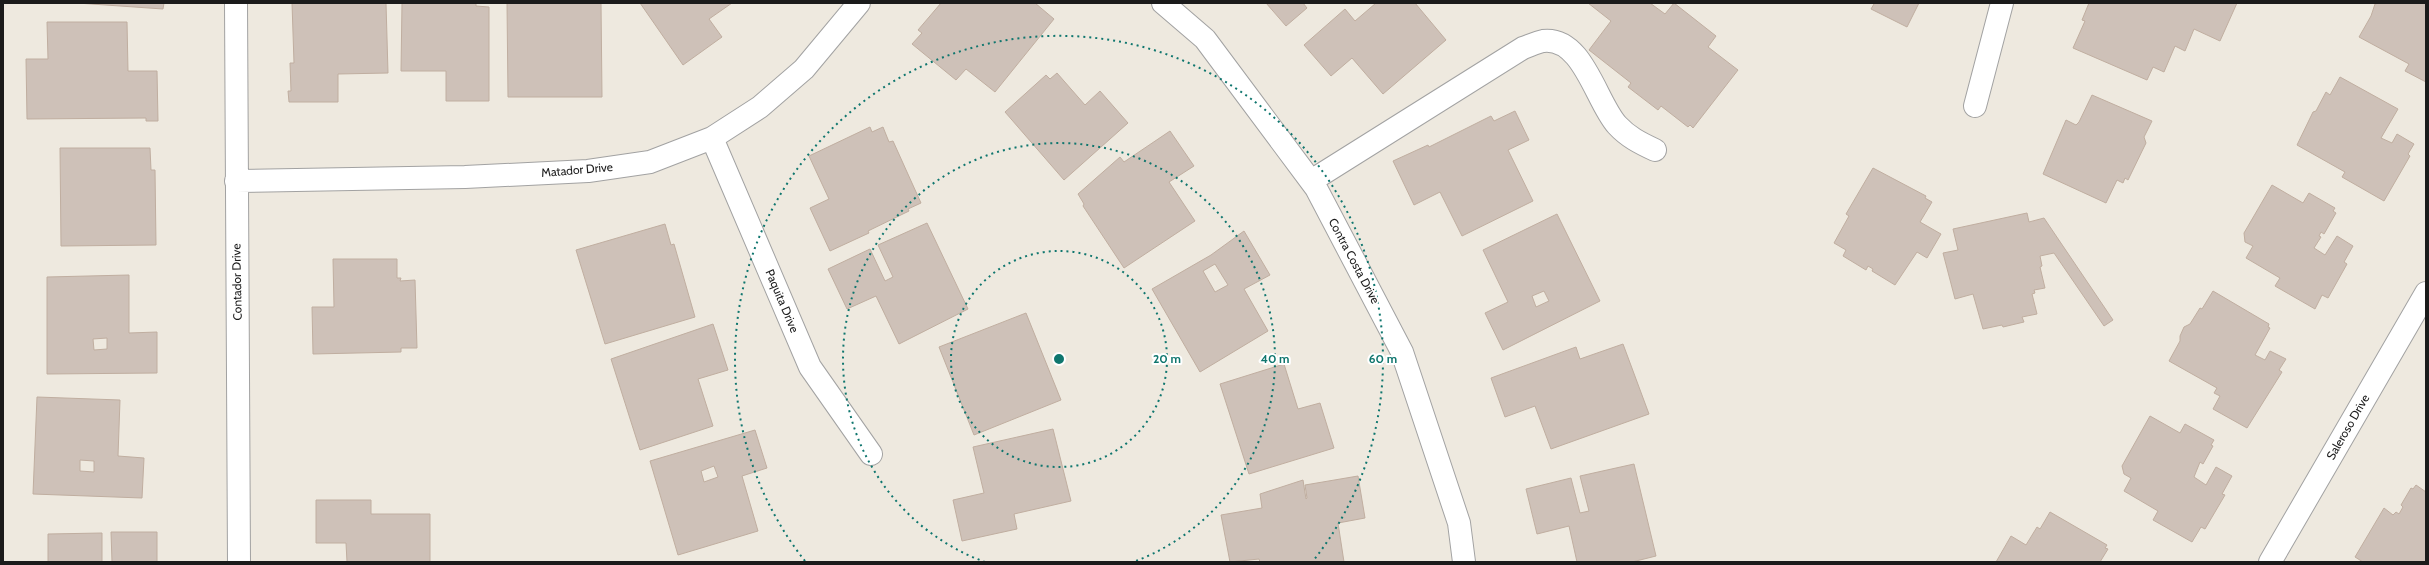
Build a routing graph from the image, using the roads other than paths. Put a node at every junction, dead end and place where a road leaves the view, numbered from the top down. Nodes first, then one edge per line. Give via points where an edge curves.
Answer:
1 (236, 3) edge
2 (859, 3) edge
3 (1163, 3) edge
4 (2002, 3) edge
5 (1976, 106) dead end
6 (712, 138) junction
7 (1655, 150) dead end
8 (236, 180) junction
9 (1311, 181) junction
10 (2426, 293) edge
11 (872, 454) dead end
12 (239, 562) edge
13 (1464, 562) edge
14 (2270, 562) edge

1 - 8 street, Contador Drive
2 - 6 street, Matador Drive via 804,69 760,107
3 - 9 street, Contra Costa Drive via 1205,39
4 - 5 street
6 - 8 street, Matador Drive via 650,162 588,171 466,177
6 - 11 street, Paquita Drive via 810,367
7 - 9 street via 1631,139 1615,124 1578,57 1561,43 1544,41 1523,48
8 - 12 street, Contador Drive
9 - 13 street, Contra Costa Drive via 1402,352 1459,523
10 - 14 street, Saleroso Drive

